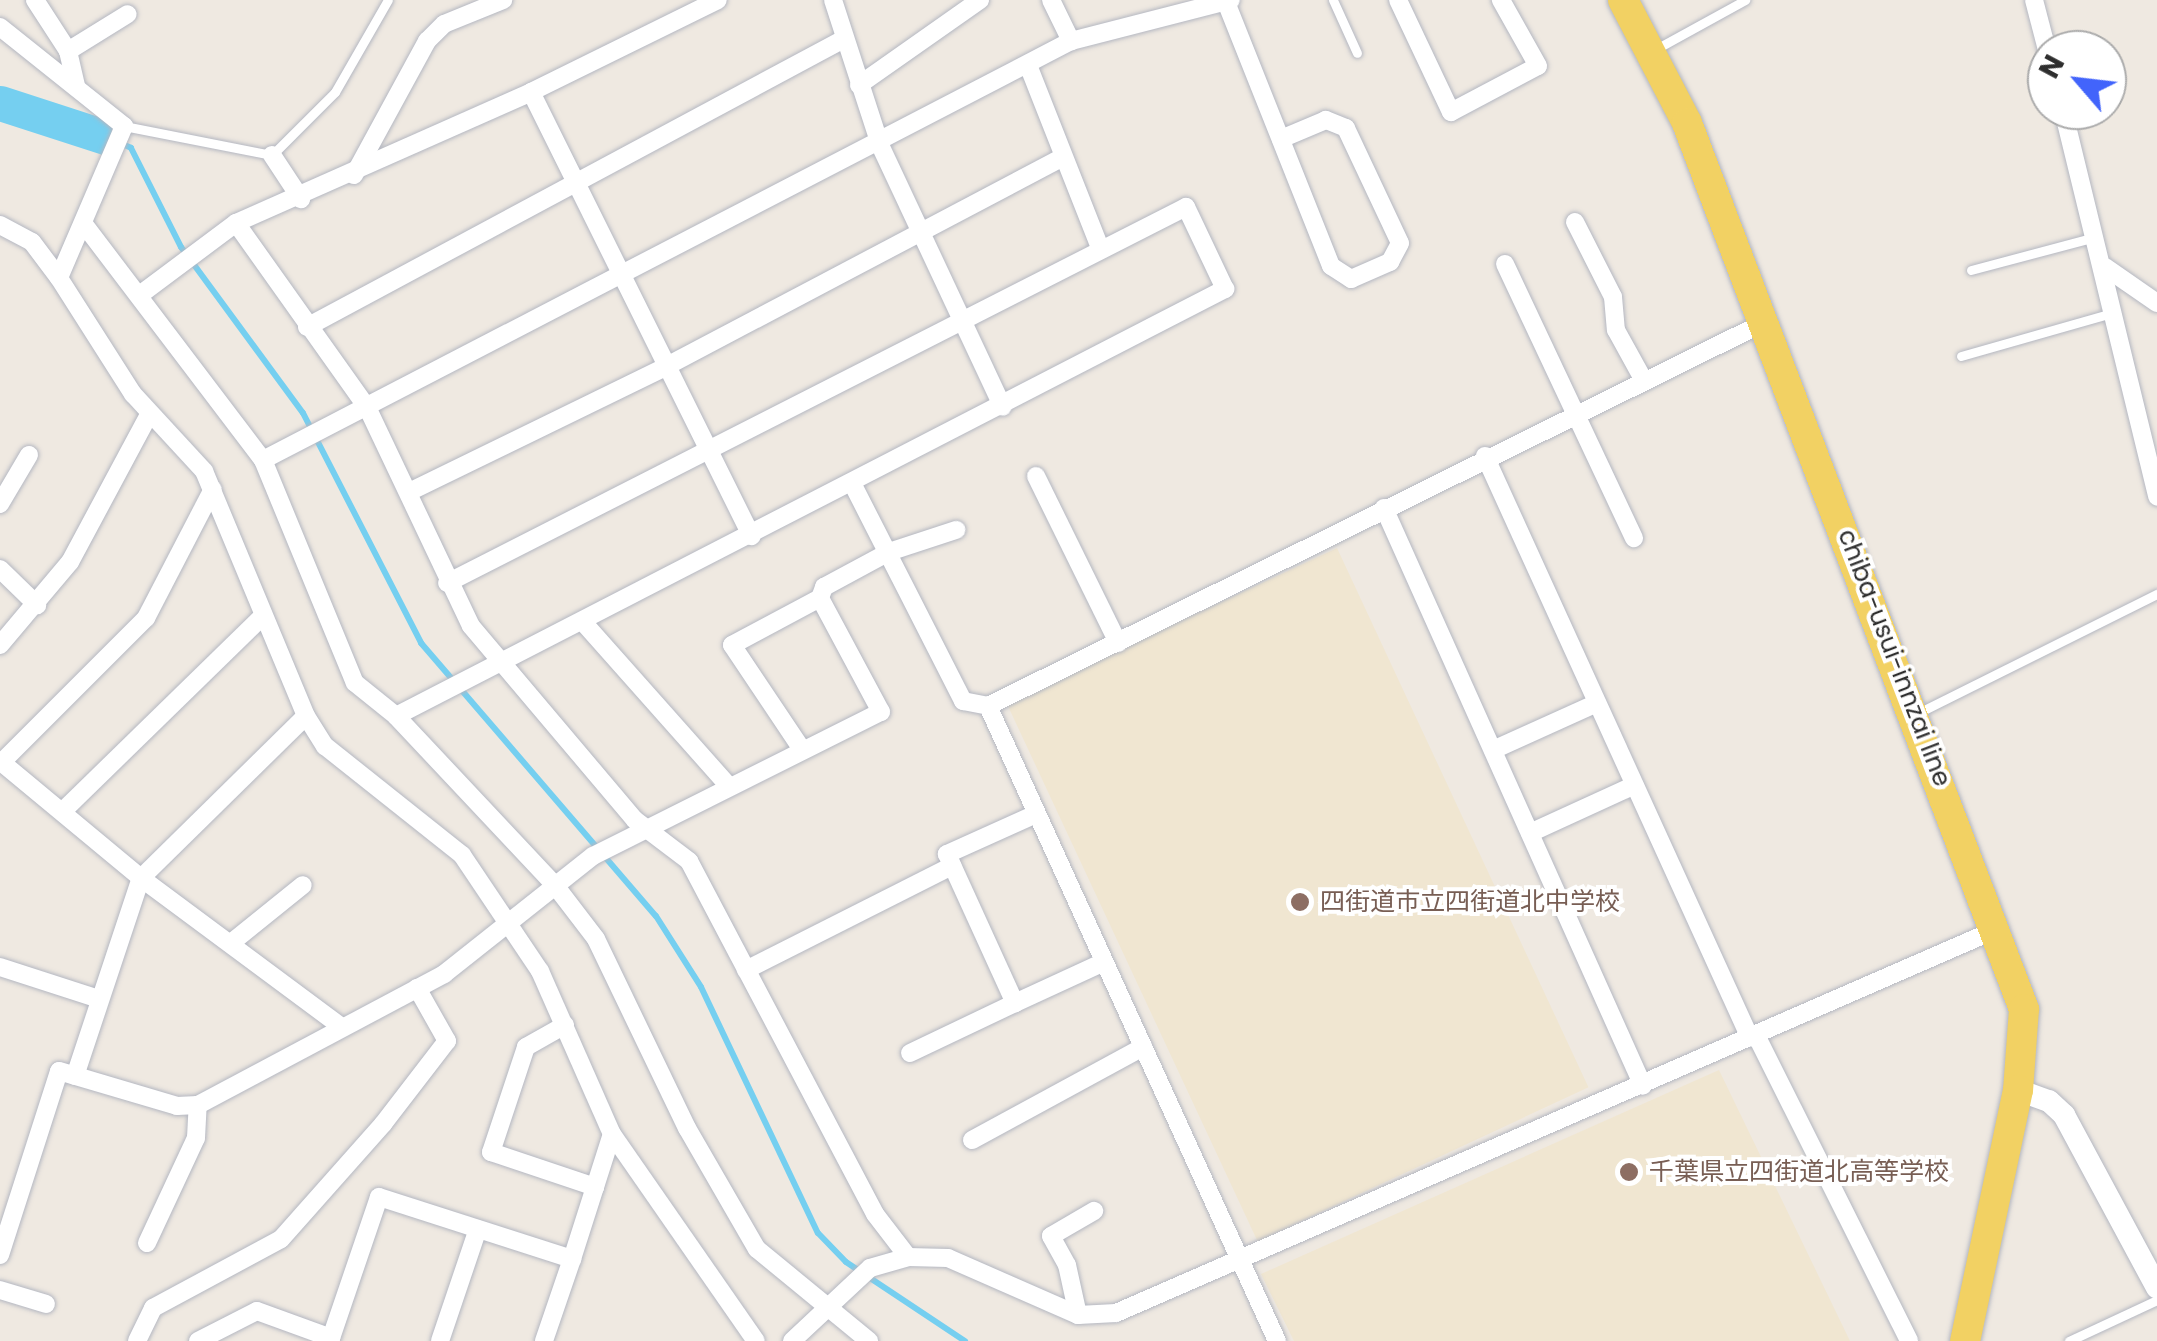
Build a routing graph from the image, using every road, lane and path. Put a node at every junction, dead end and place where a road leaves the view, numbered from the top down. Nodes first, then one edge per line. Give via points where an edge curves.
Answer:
1 (35, 0) edge
2 (388, 0) edge
3 (503, 0) edge
4 (718, 0) edge
5 (833, 0) edge
6 (980, 0) edge
7 (1050, 0) edge
8 (1333, 0) edge
9 (1398, 0) edge
10 (1501, 0) edge
11 (1623, 0) edge
12 (1745, 0) edge
13 (2034, 0) edge
14 (1229, 1) edge
15 (128, 14) dead end
16 (0, 27) edge
17 (2042, 30) edge
18 (844, 39) junction
19 (1072, 41) junction
20 (68, 51) junction
21 (1653, 51) junction
22 (1357, 53) dead end
23 (1028, 65) junction
24 (859, 84) junction
25 (76, 86) junction
26 (531, 92) junction
27 (2069, 130) edge
28 (119, 136) junction
29 (1282, 139) junction
30 (880, 146) junction
31 (272, 155) junction
32 (1061, 158) junction
33 (354, 175) junction
34 (577, 180) junction
35 (300, 200) junction
36 (1576, 222) dead end
37 (83, 223) junction
38 (236, 224) junction
39 (0, 225) edge
40 (918, 233) junction
41 (2097, 236) junction
42 (1100, 248) junction
43 (1504, 264) dead end
44 (2106, 267) junction
45 (1971, 270) dead end
46 (622, 276) junction
47 (59, 278) junction
48 (141, 294) junction
49 (2157, 303) edge
50 (2115, 313) junction
51 (962, 319) junction
52 (1763, 323) junction
53 (307, 326) junction
54 (1961, 356) dead end
55 (664, 367) junction
56 (1644, 379) junction
57 (1003, 407) junction
58 (368, 408) junction
59 (1574, 412) junction
60 (150, 414) junction
61 (706, 453) junction
62 (29, 456) dead end
63 (1485, 456) junction
64 (262, 460) junction
65 (1036, 476) dead end
66 (852, 483) junction
67 (214, 489) junction
68 (409, 492) junction
69 (2157, 497) edge
70 (0, 504) edge
71 (1384, 508) junction
72 (956, 530) dead end
73 (751, 536) junction
74 (1634, 538) dead end
75 (889, 552) junction
76 (0, 569) edge
77 (447, 583) junction
78 (2157, 594) edge
79 (820, 598) junction
80 (37, 604) junction
81 (262, 617) junction
82 (583, 622) junction
83 (1118, 643) junction
84 (0, 646) edge
85 (497, 660) junction
86 (1597, 703) junction
87 (988, 706) junction
88 (1916, 715) junction
89 (306, 716) junction
90 (396, 716) junction
91 (802, 748) junction
92 (1493, 750) junction
93 (1, 762) edge
94 (727, 784) junction
95 (1634, 785) junction
96 (64, 810) junction
97 (1036, 814) junction
98 (647, 828) junction
99 (1530, 833) junction
100 (952, 866) junction
101 (142, 878) junction
102 (554, 884) junction
103 (302, 885) dead end
104 (508, 929) junction
105 (1997, 929) junction
106 (231, 943) junction
107 (1104, 962) junction
108 (0, 968) edge
109 (746, 970) junction
110 (417, 988) junction
111 (99, 999) junction
112 (1014, 1004) junction
113 (565, 1025) junction
114 (340, 1026) junction
115 (1753, 1037) junction
116 (1142, 1047) junction
117 (910, 1053) dead end
118 (76, 1076) junction
119 (1643, 1086) junction
120 (2018, 1090) junction
121 (198, 1104) junction
122 (612, 1134) junction
123 (972, 1140) dead end
124 (595, 1186) junction
125 (1094, 1211) dead end
126 (6, 1215) edge
127 (478, 1229) junction
128 (147, 1242) dead end
129 (0, 1254) edge
130 (908, 1257) junction
131 (572, 1260) junction
132 (1242, 1263) junction
133 (2157, 1288) edge
134 (0, 1290) edge
135 (2157, 1300) edge
136 (46, 1304) dead end
137 (831, 1309) junction
138 (1078, 1315) junction
139 (330, 1340) edge
140 (137, 1341) edge
141 (198, 1341) edge
142 (440, 1341) edge
143 (544, 1341) edge
144 (756, 1341) edge
145 (792, 1341) edge
146 (868, 1341) edge
147 (1277, 1341) edge
148 (1908, 1341) edge
149 (1965, 1341) edge
150 (2069, 1341) edge

1 - 20 street
2 - 31 lane via 335,92
3 - 33 street via 444,24 427,42
4 - 26 street
5 - 18 street
6 - 24 street
7 - 19 street
8 - 22 lane
9 - 10 street via 1451,112 1538,66
11 - 21 main road, chiba-usui-innzai line
12 - 21 lane
13 - 17 street
14 - 19 street
14 - 29 street
15 - 20 street
16 - 25 street
18 - 24 street
18 - 34 street
19 - 23 street
20 - 25 street
21 - 52 main road, chiba-usui-innzai line
23 - 30 street
23 - 32 street
24 - 30 street
25 - 28 street
26 - 33 street
26 - 34 street
27 - 41 street
28 - 31 lane
28 - 37 street
29 - 29 street via 1331,266 1351,279 1390,262 1400,243 1346,128 1326,120
30 - 40 street
30 - 46 street
31 - 35 street
32 - 40 street
32 - 42 street
33 - 35 street
34 - 46 street
34 - 53 street
35 - 38 street
36 - 56 street via 1613,297 1616,330
37 - 47 street
37 - 48 street
38 - 48 street
38 - 53 street
39 - 47 street via 32,242
40 - 51 street
40 - 55 street
41 - 44 street
41 - 45 lane
42 - 51 street
42 - 57 street via 1186,206 1225,289
43 - 59 street
44 - 49 street
44 - 50 street
46 - 55 street
46 - 58 street
47 - 60 street
48 - 64 street
50 - 54 lane
50 - 69 street
51 - 57 street
51 - 61 street
52 - 56 street
52 - 88 main road, chiba-usui-innzai line
53 - 58 street
55 - 61 street
55 - 68 street
56 - 59 street
57 - 66 street
58 - 64 street
58 - 68 street
59 - 63 street
59 - 74 street
60 - 67 street
60 - 80 street via 70,562
61 - 73 street
61 - 77 street
62 - 70 street
63 - 71 street
63 - 86 street
64 - 90 street via 355,684
65 - 83 street
66 - 73 street
66 - 75 street
67 - 81 street
67 - 93 street via 146,618
68 - 77 street
71 - 83 street
71 - 92 street
72 - 75 street
73 - 82 street
75 - 79 street via 824,587
75 - 87 street via 963,701
76 - 80 street
77 - 85 street
78 - 88 lane
79 - 91 street via 880,712 810,752
79 - 91 street via 732,645
80 - 84 street
81 - 89 street
81 - 96 street
82 - 85 street
82 - 94 street
83 - 87 street
85 - 90 street
85 - 98 street
86 - 92 street
86 - 95 street
87 - 97 street
88 - 105 main road, chiba-usui-innzai line
89 - 101 street
89 - 104 street via 324,746 462,855
90 - 102 street
91 - 94 street
92 - 99 street
93 - 96 street
94 - 98 street
95 - 99 street
95 - 115 street
96 - 101 street
97 - 100 street via 947,854
97 - 107 street
98 - 102 street
98 - 109 street via 688,862
99 - 119 street
100 - 109 street
100 - 112 street
101 - 106 street
101 - 111 street
102 - 104 street
102 - 137 street via 596,938 687,1128 757,1249
103 - 106 street
104 - 110 street
104 - 113 street via 540,971
105 - 115 street
105 - 120 main road, chiba-usui-innzai line via 2024,1009
106 - 114 street
107 - 112 street
107 - 116 street
108 - 111 street
109 - 130 street via 875,1214
110 - 114 street
110 - 140 street via 447,1041 383,1124 281,1239 153,1308
111 - 118 street
112 - 117 street
113 - 122 street
113 - 124 street via 526,1048 491,1152
114 - 121 street
115 - 119 street
115 - 148 street
116 - 123 street
116 - 132 street
118 - 121 street via 177,1106
118 - 126 street via 59,1071
119 - 132 street
120 - 133 street via 2049,1101 2064,1115
120 - 149 main road, chiba-usui-innzai line
121 - 128 street via 196,1138
122 - 124 street
122 - 144 street
124 - 131 street
125 - 138 street via 1051,1236 1067,1265
126 - 129 street
127 - 131 street
127 - 139 street via 379,1198
127 - 142 street
130 - 137 street via 863,1272
130 - 138 street via 948,1258
131 - 143 street
132 - 138 street via 1116,1313
132 - 147 street
134 - 136 street
135 - 150 lane
137 - 145 street
137 - 146 street
139 - 141 street via 257,1311

